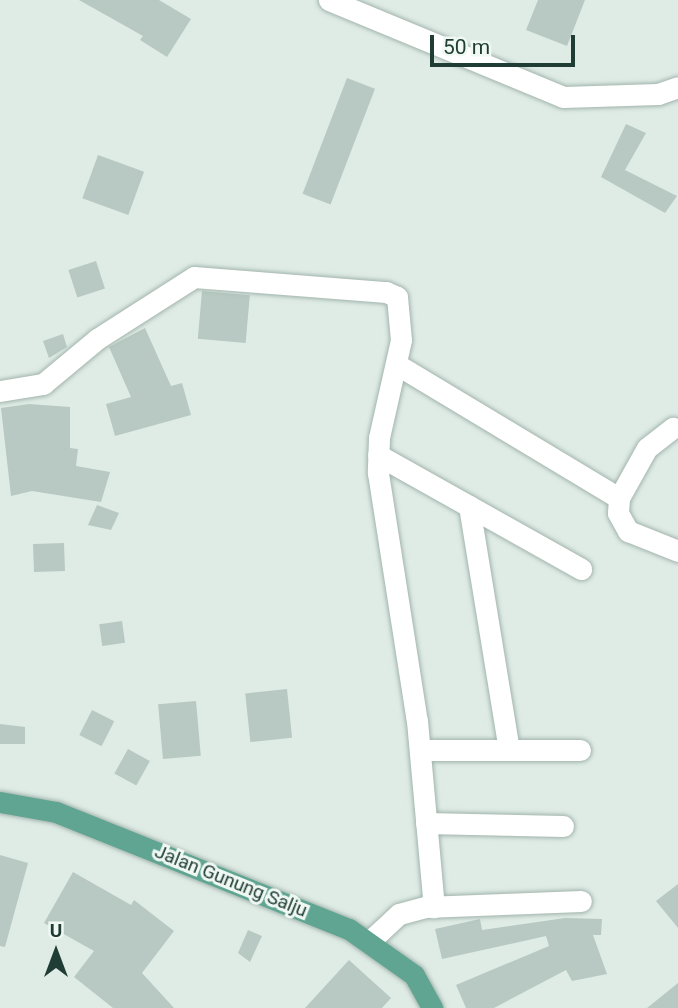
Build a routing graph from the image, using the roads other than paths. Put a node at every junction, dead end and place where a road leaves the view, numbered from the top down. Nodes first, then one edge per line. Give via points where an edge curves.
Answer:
1 (329, 0) edge
2 (678, 87) edge
3 (396, 363) junction
4 (0, 391) edge
5 (673, 428) dead end
6 (378, 455) junction
7 (619, 498) junction
8 (469, 506) junction
9 (675, 544) edge
10 (581, 569) dead end
11 (420, 750) junction
12 (509, 750) junction
13 (580, 750) dead end
14 (0, 802) edge
15 (426, 823) junction
16 (563, 826) dead end
17 (581, 901) dead end
18 (434, 907) junction
19 (371, 940) junction
20 (432, 1008) edge

1 - 2 street via 563,97 645,95
3 - 4 street via 401,308 397,298 386,292 205,275 97,339 43,384
3 - 6 street
3 - 7 street
5 - 7 street via 648,448
6 - 8 street
6 - 11 street
7 - 9 street via 618,513 628,531
8 - 10 street
8 - 12 street
11 - 12 street
11 - 15 street
12 - 13 street
14 - 19 main road, Jalan Gunung Salju via 56,812
15 - 16 street
15 - 18 street
17 - 18 street
18 - 19 street via 400,914
19 - 20 main road, Jalan Gunung Salju via 414,975

